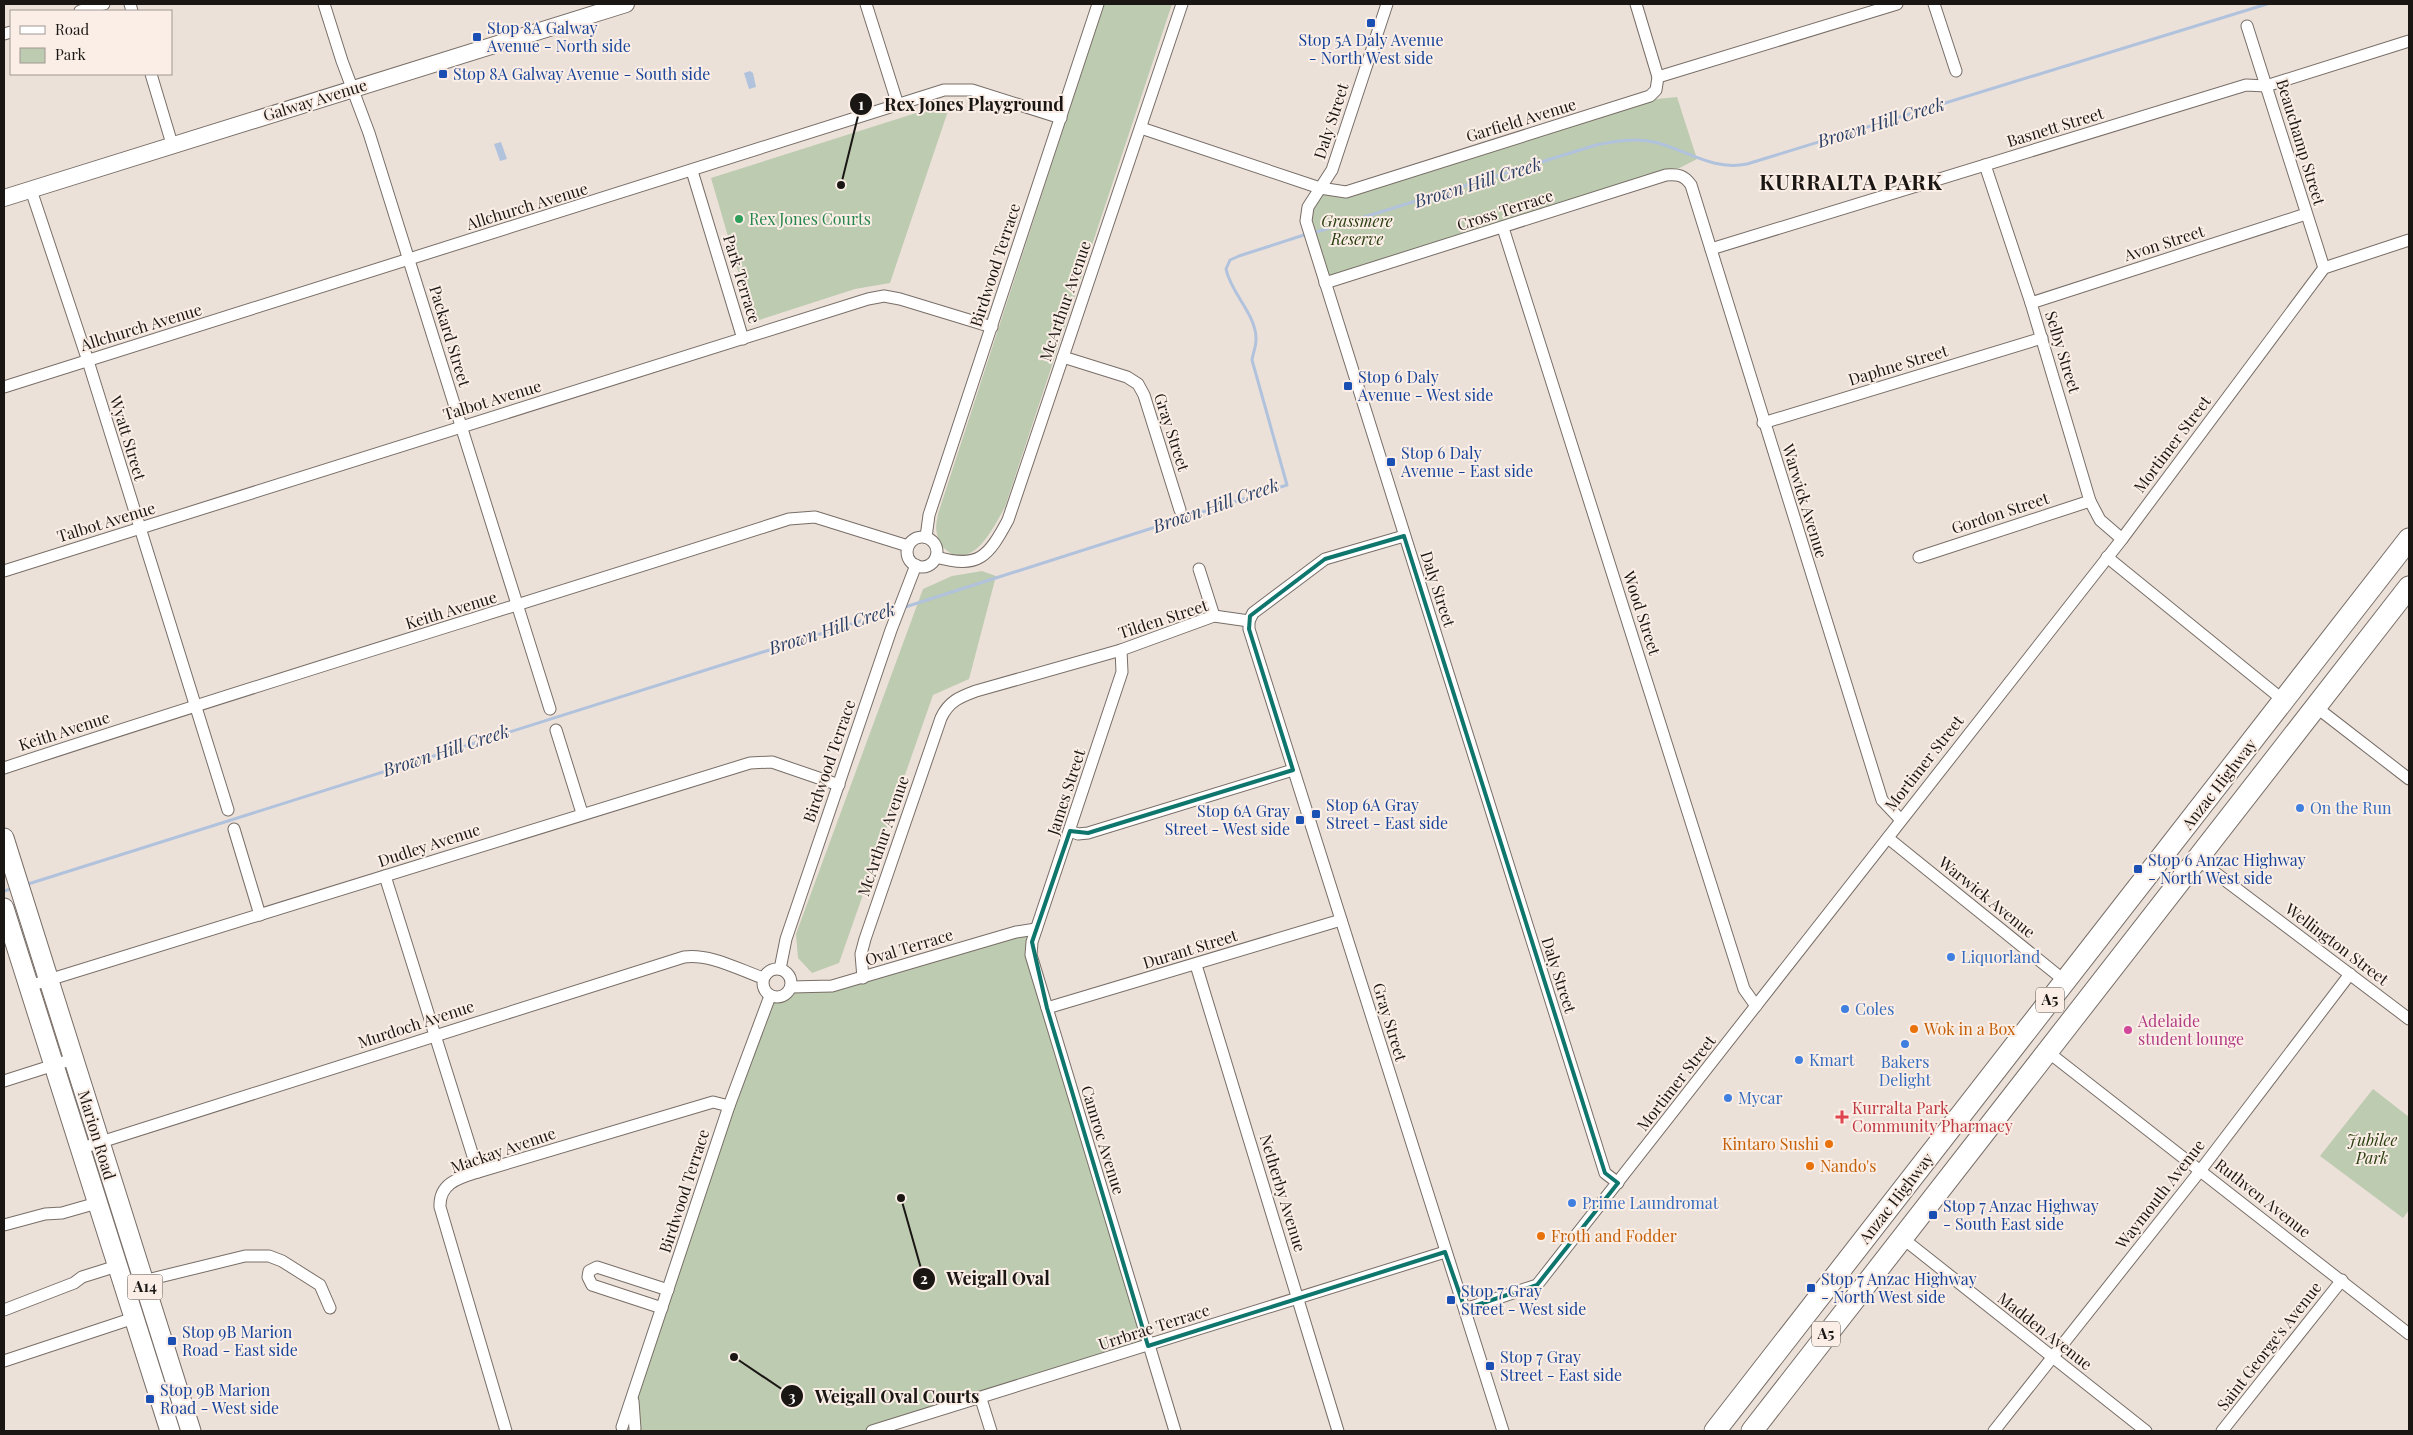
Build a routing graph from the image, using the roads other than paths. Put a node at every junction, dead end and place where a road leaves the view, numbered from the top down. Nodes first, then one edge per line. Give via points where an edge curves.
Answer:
1 (104, 4) edge
2 (324, 4) edge
3 (626, 4) edge
4 (866, 4) edge
5 (1098, 4) edge
6 (1182, 4) edge
7 (1387, 4) edge
8 (1636, 4) edge
9 (1897, 4) edge
10 (1934, 4) edge
11 (83, 10) edge
12 (2247, 26) dead end
13 (2409, 41) edge
14 (1956, 71) dead end
15 (151, 75) edge
16 (1658, 77) junction
17 (2266, 86) junction
18 (353, 88) junction
19 (898, 105) junction
20 (1061, 118) junction
21 (1141, 128) junction
22 (172, 144) junction
23 (1985, 165) junction
24 (692, 171) junction
25 (1691, 185) joint
26 (1320, 188) junction
27 (31, 190) junction
28 (4, 198) edge
29 (2306, 214) junction
30 (1503, 228) junction
31 (2409, 240) edge
32 (1711, 249) junction
33 (409, 260) junction
34 (2324, 268) junction
35 (1325, 283) junction
36 (2031, 303) junction
37 (992, 327) junction
38 (2042, 338) junction
39 (743, 339) junction
40 (1063, 356) junction
41 (88, 361) junction
42 (4, 387) edge
43 (1763, 423) junction
44 (461, 427) junction
45 (2090, 501) junction
46 (1180, 510) dead end
47 (139, 528) junction
48 (1404, 536) junction
49 (926, 537) junction
50 (2122, 539) junction
51 (2409, 539) edge
52 (908, 546) junction
53 (936, 557) junction
54 (1919, 557) dead end
55 (2107, 557) junction
56 (916, 565) junction
57 (1199, 569) dead end
58 (4, 571) edge
59 (2409, 587) edge
60 (518, 606) junction
61 (1214, 616) junction
62 (1249, 621) junction
63 (1121, 650) junction
64 (2284, 700) junction
65 (194, 706) junction
66 (946, 706) joint
67 (2316, 707) junction
68 (550, 709) dead end
69 (556, 730) dead end
70 (2242, 755) junction
71 (2277, 757) junction
72 (4, 768) edge
73 (1293, 770) junction
74 (2409, 779) edge
75 (839, 785) junction
76 (2218, 785) junction
77 (2246, 794) junction
78 (228, 810) dead end
79 (582, 813) junction
80 (1900, 819) junction
81 (234, 829) dead end
82 (1070, 831) junction
83 (4, 838) edge
84 (1888, 838) junction
85 (2197, 859) junction
86 (385, 876) junction
87 (4, 908) edge
88 (260, 915) junction
89 (1341, 920) junction
90 (2110, 925) junction
91 (1036, 929) junction
92 (2133, 941) junction
93 (1032, 942) joint
94 (1196, 965) junction
95 (780, 969) junction
96 (2350, 974) junction
97 (763, 978) junction
98 (863, 978) junction
99 (49, 980) junction
100 (2065, 981) junction
101 (29, 986) junction
102 (791, 987) junction
103 (770, 996) junction
104 (1756, 1006) junction
105 (1047, 1008) junction
106 (2409, 1019) edge
107 (435, 1034) junction
108 (2048, 1052) junction
109 (73, 1059) junction
110 (53, 1066) junction
111 (4, 1082) edge
112 (729, 1106) junction
113 (99, 1142) junction
114 (79, 1148) junction
115 (2200, 1170) junction
116 (478, 1172) junction
117 (1618, 1183) junction
118 (97, 1203) junction
119 (4, 1225) edge
120 (1901, 1237) junction
121 (1857, 1249) junction
122 (1445, 1252) junction
123 (117, 1266) junction
124 (2342, 1280) junction
125 (143, 1281) junction
126 (668, 1290) junction
127 (1298, 1298) junction
128 (330, 1308) dead end
129 (662, 1308) junction
130 (1465, 1309) junction
131 (4, 1310) edge
132 (154, 1313) junction
133 (136, 1326) junction
134 (2409, 1334) edge
135 (1148, 1346) junction
136 (1776, 1354) junction
137 (1808, 1356) junction
138 (2051, 1356) junction
139 (4, 1361) edge
140 (632, 1397) junction
141 (981, 1399) junction
142 (618, 1429) edge
143 (636, 1430) edge
144 (1754, 1430) edge
145 (170, 1431) edge
146 (191, 1431) edge
147 (506, 1431) edge
148 (872, 1431) edge
149 (991, 1431) edge
150 (1175, 1431) edge
151 (1338, 1431) edge
152 (1503, 1431) edge
153 (1715, 1431) edge
154 (1994, 1431) edge
155 (2146, 1431) edge
156 (2222, 1431) edge

1 - 11 street
2 - 18 street, Packard Street
3 - 18 street, Galway Avenue
4 - 19 street
5 - 20 street, Birdwood Terrace
6 - 21 street, McArthur Avenue
7 - 26 street, Daly Street via 1332,170
8 - 16 street
9 - 16 street
10 - 14 street
12 - 17 street, Beauchamp Street
13 - 17 street, Basnett Street
15 - 22 street
16 - 26 street, Garfield Avenue via 1656,90 1637,101 1346,192
17 - 23 street, Basnett Street via 2246,85
17 - 29 street, Beauchamp Street
18 - 22 street, Galway Avenue
18 - 33 street, Packard Street
19 - 20 street, Allchurch Avenue via 944,90 972,90
19 - 24 street, Allchurch Avenue
20 - 37 street, Birdwood Terrace
21 - 26 street, Garfield Avenue
21 - 40 street, McArthur Avenue
22 - 27 street, Galway Avenue
23 - 32 street, Basnett Street
23 - 36 street, Selby Street
24 - 33 street, Allchurch Avenue
24 - 39 street, Park Terrace
25 - 30 street, Cross Terrace via 1678,174 1666,175
25 - 32 street, Warwick Avenue
26 - 35 street, Daly Street via 1308,207 1306,221
27 - 28 street, Galway Avenue
27 - 41 street, Wyatt Street
29 - 34 street, Beauchamp Street
29 - 36 street, Avon Street
30 - 35 street, Cross Terrace
30 - 104 street, Wood Street via 1744,989
31 - 34 street
32 - 43 street, Warwick Avenue
33 - 41 street, Allchurch Avenue
33 - 44 street, Packard Street
34 - 50 street, Mortimer Street
35 - 48 street, Daly Street
36 - 38 street, Selby Street
37 - 39 street, Talbot Avenue via 884,296
37 - 49 street, Birdwood Terrace via 929,514
38 - 43 street, Daphne Street
38 - 45 street, Selby Street
39 - 44 street, Talbot Avenue
40 - 46 street, Gray Street via 1127,377 1138,384
40 - 53 street, McArthur Avenue via 1008,520 998,538 980,557 970,562 961,564
41 - 42 street, Allchurch Avenue
41 - 47 street, Wyatt Street
43 - 80 street, Warwick Avenue via 1882,800
44 - 47 street, Talbot Avenue
44 - 60 street, Packard Street
45 - 50 street, Selby Street via 2100,520
45 - 54 street, Gordon Street
47 - 58 street, Talbot Avenue
47 - 65 street, Wyatt Street
48 - 62 street via 1325,559 1254,613
48 - 117 street, Daly Street via 1605,1173
49 - 52 street via 918,537
49 - 53 street via 934,543
50 - 55 street, Mortimer Street
51 - 64 highway, Anzac Highway / A5
52 - 56 street via 907,555
52 - 60 street, Keith Avenue via 815,517 801,517
53 - 56 street via 924,566
55 - 64 street
55 - 80 street, Mortimer Street
56 - 75 street, Birdwood Terrace
57 - 61 street
59 - 67 highway, Anzac Highway / A5
60 - 65 street, Keith Avenue
60 - 68 street, Packard Street
61 - 62 street, Tilden Street
61 - 63 street, Tilden Street
62 - 73 street, Gray Street
63 - 66 street, Tilden Street via 976,691
63 - 82 street, James Street via 1122,672
64 - 70 highway, Anzac Highway / A5
65 - 72 street, Keith Avenue
65 - 78 street, Wyatt Street
66 - 98 street, McArthur Avenue via 860,954
67 - 71 highway, Anzac Highway / A5
67 - 74 street
69 - 79 street
70 - 71 highway via 2243,765 2250,768 2263,760
70 - 76 highway, Anzac Highway / A5
71 - 77 highway, Anzac Highway / A5
73 - 82 street via 1088,833
73 - 89 street, Gray Street
75 - 79 street, Dudley Avenue via 772,762 760,761
75 - 95 street, Birdwood Terrace via 786,940
76 - 77 highway via 2226,780 2236,780 2244,786
76 - 90 highway, Anzac Highway / A5
77 - 85 highway, Anzac Highway / A5
79 - 86 street, Dudley Avenue
80 - 84 street, Mortimer Street
81 - 88 street
82 - 91 street, James Street
83 - 99 main road, Marion Road / A14
84 - 100 street, Warwick Avenue
84 - 104 street, Mortimer Street
85 - 92 highway, Anzac Highway / A5
85 - 96 street, Wellington Street
86 - 88 street, Dudley Avenue
86 - 107 street
87 - 101 main road, Marion Road / A14
88 - 99 street, Dudley Avenue
89 - 94 street, Durant Street
89 - 122 street, Gray Street
90 - 92 highway
90 - 100 highway, Anzac Highway / A5
91 - 93 street, James Street
91 - 98 street, Oval Terrace via 1016,932
92 - 108 highway, Anzac Highway / A5
93 - 105 street, Camroc Avenue via 1031,955
94 - 105 street, Durant Street
94 - 127 street, Netherby Avenue
95 - 97 street via 770,970
95 - 102 street via 789,974
96 - 106 street, Wellington Street
96 - 115 street, Waymouth Avenue
97 - 103 street via 763,987
97 - 107 street, Murdoch Avenue via 693,956
98 - 102 street, Oval Terrace via 832,986
99 - 101 street, Dudley Avenue
99 - 109 main road, Marion Road / A14
100 - 121 highway, Anzac Highway / A5
101 - 110 main road, Marion Road / A14
102 - 103 street via 783,996
103 - 112 street, Birdwood Terrace
104 - 117 street, Mortimer Street
105 - 135 street, Camroc Avenue
107 - 113 street, Murdoch Avenue
107 - 116 street
108 - 115 street, Ruthven Avenue
108 - 120 highway, Anzac Highway / A5
109 - 110 street
109 - 113 main road, Marion Road / A14
110 - 111 street
110 - 114 main road, Marion Road / A14
112 - 116 street, Mackay Avenue via 713,1102
112 - 126 street, Birdwood Terrace
113 - 114 street, Murdoch Avenue
113 - 125 main road, Marion Road / A14
114 - 118 main road, Marion Road / A14
115 - 124 street, Ruthven Avenue
115 - 138 street, Waymouth Avenue
116 - 147 street, Mackay Avenue via 454,1180 443,1190 440,1207
117 - 130 street, Mortimer Street via 1538,1286
118 - 119 street via 62,1214 45,1214
118 - 123 main road, Marion Road / A14
120 - 121 highway via 1890,1238 1872,1250
120 - 137 highway, Anzac Highway / A5
120 - 138 street, Madden Avenue
121 - 136 highway, Anzac Highway / A5
122 - 127 street, Urrbrae Terrace
122 - 130 street, Gray Street
123 - 131 street
123 - 133 main road, Marion Road / A14
124 - 134 street, Ruthven Avenue
124 - 156 street, Saint George's Avenue
125 - 128 street via 246,1256 269,1256 320,1285
125 - 132 main road, Marion Road / A14
126 - 129 street, Birdwood Terrace
126 - 129 street via 597,1267 590,1271 588,1277 592,1285
127 - 135 street, Urrbrae Terrace
127 - 151 street, Netherby Avenue
129 - 140 street, Birdwood Terrace
130 - 152 street, Gray Street
132 - 133 main road via 150,1329 145,1334
132 - 146 main road, Marion Road / A14
133 - 139 street
133 - 145 main road, Marion Road / A14
135 - 141 street, Urrbrae Terrace
135 - 150 street
136 - 137 highway via 1798,1348
136 - 153 highway, Anzac Highway / A5
137 - 144 highway, Anzac Highway / A5
138 - 154 street, Waymouth Avenue
138 - 155 street, Madden Avenue
140 - 142 street, Birdwood Terrace
140 - 143 street, Birdwood Terrace
141 - 148 street, Urrbrae Terrace
141 - 149 street
142 - 143 street

